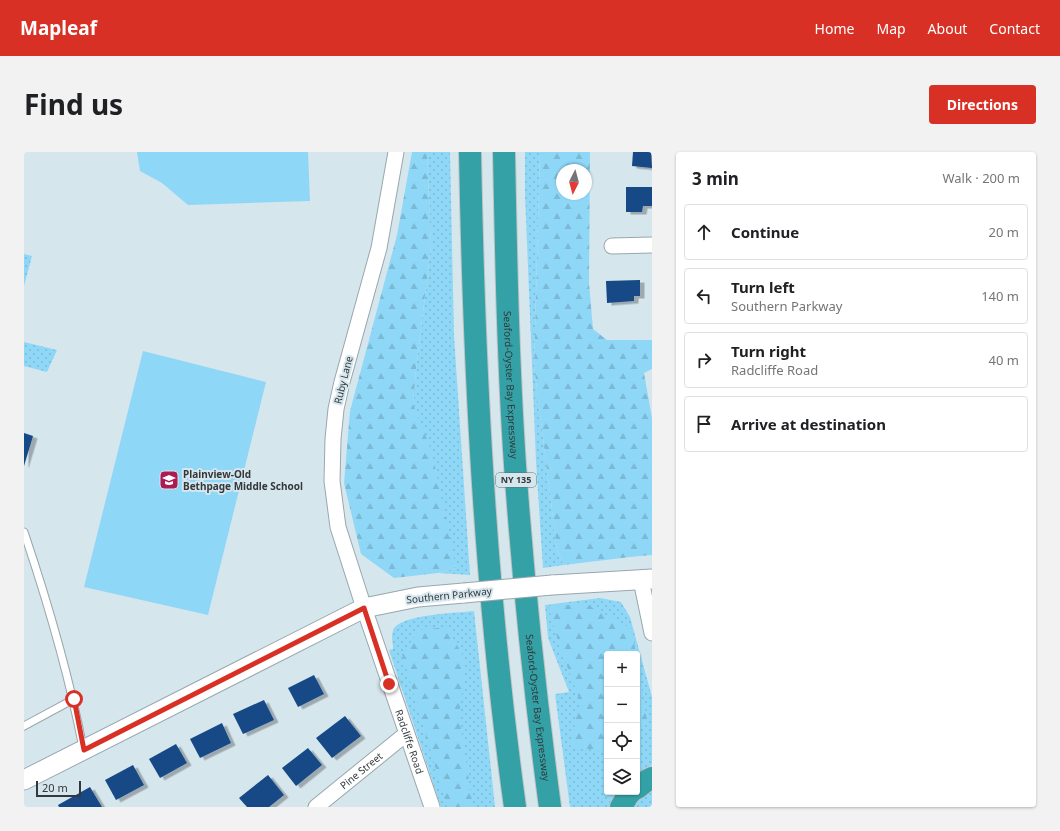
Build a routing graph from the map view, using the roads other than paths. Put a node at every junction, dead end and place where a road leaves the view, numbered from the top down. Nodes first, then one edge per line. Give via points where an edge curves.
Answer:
1 (396, 152) edge
2 (470, 152) edge
3 (504, 152) edge
4 (652, 245) edge
5 (612, 246) dead end
6 (24, 532) edge
7 (646, 580) edge
8 (364, 608) junction
9 (652, 633) edge
10 (74, 699) junction
11 (24, 726) edge
12 (406, 734) junction
13 (84, 750) junction
14 (652, 778) edge
15 (24, 780) edge
16 (640, 786) edge
17 (628, 795) edge
18 (316, 807) edge
19 (432, 807) edge
20 (515, 807) edge
21 (550, 807) edge
22 (621, 807) edge

1 - 8 street, Ruby Lane via 379,248 342,382 333,439 332,481 338,527
2 - 20 highway, NY 135 via 481,467
3 - 21 highway, Seaford-Oyster Bay Expressway / NY 135 via 515,465 534,682
4 - 5 street
6 - 10 lane
7 - 8 street, Southern Parkway, bridge via 552,585 418,597
7 - 9 street
8 - 12 street, Radcliffe Road
8 - 13 street, Southern Parkway
10 - 11 lane
10 - 13 lane
12 - 18 street, Pine Street
12 - 19 street, Radcliffe Road
13 - 15 street, Southern Parkway
14 - 16 highway
17 - 22 highway

